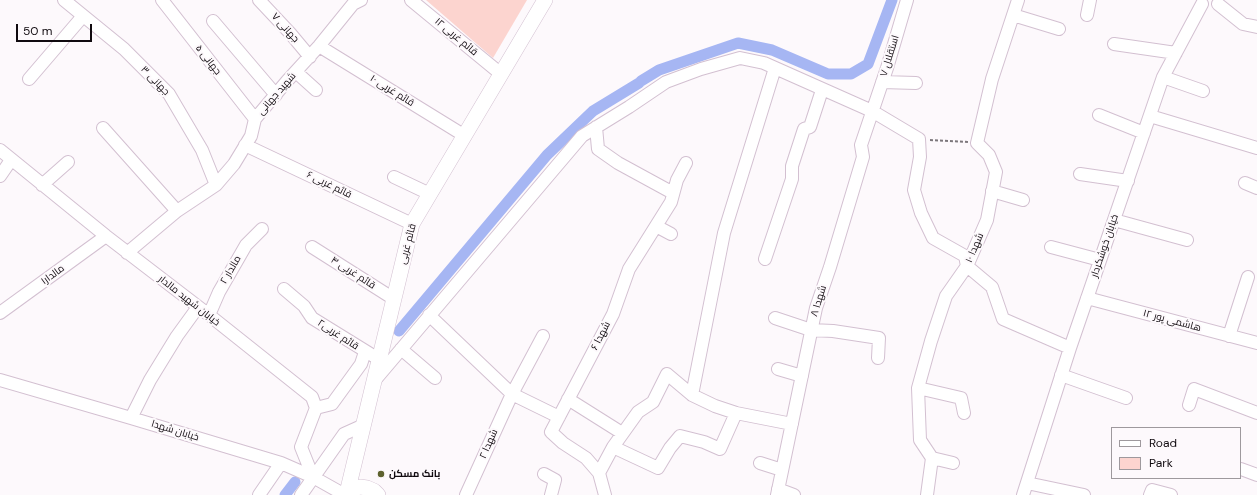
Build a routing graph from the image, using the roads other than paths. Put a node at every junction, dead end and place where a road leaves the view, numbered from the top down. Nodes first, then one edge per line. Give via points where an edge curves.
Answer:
1 (64, 0) edge
2 (162, 0) edge
3 (259, 0) edge
4 (361, 0) edge
5 (411, 0) edge
6 (545, 0) edge
7 (907, 0) edge
8 (1018, 0) edge
9 (1090, 0) edge
10 (1201, 2) edge
11 (1220, 2) edge
12 (1013, 15) junction
13 (1086, 15) dead end
14 (83, 16) junction
15 (213, 20) dead end
16 (1257, 27) edge
17 (1059, 29) dead end
18 (1114, 44) dead end
19 (319, 46) junction
20 (1176, 53) junction
21 (310, 57) junction
22 (775, 68) junction
23 (296, 72) junction
24 (501, 74) junction
25 (29, 78) dead end
26 (1163, 78) junction
27 (882, 82) junction
28 (916, 83) dead end
29 (316, 90) dead end
30 (822, 90) junction
31 (1203, 91) dead end
32 (276, 95) junction
33 (872, 111) junction
34 (1099, 115) dead end
35 (1150, 116) junction
36 (255, 119) junction
37 (596, 127) junction
38 (104, 128) dead end
39 (1144, 132) junction
40 (465, 136) junction
41 (245, 145) junction
42 (1257, 148) edge
43 (0, 150) edge
44 (11, 160) junction
45 (68, 162) dead end
46 (686, 163) dead end
47 (1080, 174) dead end
48 (0, 176) edge
49 (394, 177) dead end
50 (1128, 181) junction
51 (1246, 183) dead end
52 (42, 185) junction
53 (216, 185) junction
54 (1257, 188) edge
55 (992, 191) junction
56 (673, 193) junction
57 (430, 194) junction
58 (1023, 200) dead end
59 (177, 211) junction
60 (1114, 220) junction
61 (412, 224) junction
62 (656, 226) junction
63 (262, 229) dead end
64 (671, 234) dead end
65 (106, 236) junction
66 (1187, 240) dead end
67 (312, 247) dead end
68 (1051, 247) dead end
69 (127, 253) junction
70 (765, 259) dead end
71 (1100, 260) junction
72 (967, 266) junction
73 (1248, 277) dead end
74 (284, 289) dead end
75 (1087, 298) junction
76 (394, 299) junction
77 (198, 307) junction
78 (0, 313) edge
79 (209, 315) junction
80 (430, 315) junction
81 (775, 318) dead end
82 (811, 330) junction
83 (543, 336) dead end
84 (1229, 336) junction
85 (1257, 343) edge
86 (1070, 348) junction
87 (401, 349) junction
88 (365, 352) junction
89 (878, 358) dead end
90 (380, 360) junction
91 (778, 369) dead end
92 (1061, 375) junction
93 (802, 376) junction
94 (435, 378) dead end
95 (0, 380) edge
96 (375, 380) junction
97 (918, 388) junction
98 (512, 394) junction
99 (692, 395) junction
100 (1126, 398) dead end
101 (568, 399) junction
102 (1189, 405) dead end
103 (316, 408) junction
104 (736, 413) junction
105 (964, 413) dead end
106 (1257, 413) edge
107 (559, 417) junction
108 (131, 418) junction
109 (364, 424) junction
110 (792, 424) junction
111 (622, 433) junction
112 (612, 447) junction
113 (932, 458) junction
114 (281, 463) junction
115 (760, 463) dead end
116 (953, 463) dead end
117 (1241, 469) dead end
118 (782, 470) junction
119 (599, 473) junction
120 (544, 474) dead end
121 (1257, 475) edge
122 (313, 477) junction
123 (1025, 489) edge
124 (778, 492) edge
125 (345, 494) edge
126 (260, 495) edge
127 (300, 495) edge
128 (378, 495) edge
129 (466, 495) edge
130 (551, 495) edge
131 (605, 495) edge
132 (794, 495) edge
133 (927, 495) edge
134 (1084, 495) edge
135 (1150, 495) edge
136 (1171, 495) edge

1 - 14 street, جهانی ۳
2 - 36 street, جهانی ۵
3 - 21 street, جهانی ۷
4 - 19 street, شهید جهانی via 352,4
5 - 24 street, قائم غربی ۱۲
6 - 24 main road, قائم غربی
7 - 27 street, استقلال ۷
8 - 12 street
9 - 13 street
10 - 11 street via 1211,6
10 - 20 street, خیابان خوشکردار
11 - 16 street via 1243,24
12 - 17 street
12 - 55 street, شهدا ۱۰ via 992,80 977,143 989,155 996,172
14 - 25 street
14 - 53 street, جهانی ۳ via 124,49 169,94 202,150
15 - 32 street
18 - 20 street
19 - 21 street, شهید جهانی
19 - 40 street, قائم غربی ۱۰
20 - 26 street, خیابان خوشکردار
21 - 23 street, شهید جهانی
22 - 30 street
22 - 37 street via 740,58 701,69 666,82
22 - 99 street via 724,233
23 - 29 street
23 - 32 street, شهید جهانی
24 - 40 main road, قائم غربی
26 - 31 street
26 - 35 street, خیابان خوشکردار
27 - 28 street
27 - 33 street, استقلال ۷
30 - 33 street
30 - 70 street via 810,127 804,129 792,166 792,179
32 - 36 street, شهید جهانی
33 - 72 street via 919,139 920,157 914,190 921,213 933,238 966,256
33 - 82 street, شهدا ۸ via 861,145 863,157
34 - 39 street
35 - 39 street, خیابان خوشکردار
35 - 42 street
36 - 41 street, شهید جهانی via 251,136
37 - 56 street via 598,149
37 - 80 street via 582,136
38 - 59 street
39 - 50 street, خیابان خوشکردار
40 - 57 main road, قائم غربی
41 - 53 street, شهید جهانی via 234,164
41 - 61 street, قائم غربی ۶
43 - 44 street, خیابان شهید مالدار
44 - 48 street
44 - 52 street, خیابان شهید مالدار
45 - 52 street
46 - 56 street, شهدا ۶
47 - 50 street
49 - 57 street
50 - 60 street, خیابان خوشکردار
51 - 54 street
52 - 65 street, خیابان شهید مالدار
53 - 59 street, شهید جهانی
55 - 58 street
55 - 72 street, شهدا ۱۰ via 986,220
56 - 62 street, شهدا ۶ via 671,202
57 - 61 main road, قائم غربی
59 - 69 street, شهید جهانی
60 - 66 street
60 - 71 street, خیابان خوشکردار
61 - 76 main road, قائم غربی
62 - 64 street
62 - 101 street, شهدا ۶ via 629,270 613,314
63 - 79 street, مالدار ۲ via 246,245
65 - 69 street, خیابان شهید مالدار
65 - 78 street, مالدار۱
67 - 76 street, قائم غربی ۴
68 - 71 street
69 - 77 street, خیابان شهید مالدار
71 - 75 street, خیابان خوشکردار
72 - 86 street via 992,287 1003,318
72 - 97 street, شهدا ۱۰ via 946,296
73 - 84 street
74 - 88 street, ۲قائم غربی via 304,306 312,318
75 - 84 street, هاشمی پور ۱۲
75 - 86 street, خیابان خوشکردار
76 - 90 main road, قائم غربی
77 - 79 street, خیابان شهید مالدار
77 - 108 street via 150,380
79 - 103 street, خیابان شهید مالدار via 312,397
80 - 87 street
80 - 98 street
81 - 82 street
82 - 89 street via 879,338
82 - 93 street, شهدا ۸
83 - 98 street, شهدا ۲
84 - 85 street, هاشمی پور ۱۲
86 - 92 street, خیابان خوشکردار
87 - 94 street
87 - 96 street
88 - 90 street, ۲قائم غربی
88 - 103 street via 361,364 332,404
90 - 96 main road, قائم غربی
91 - 93 street
92 - 100 street
92 - 123 street, خیابان خوشکردار
93 - 110 street, شهدا ۸
95 - 108 street, خیابان شهدا
96 - 109 main road, قائم غربی
97 - 105 street via 961,398
97 - 113 street, شهدا ۱۰ via 920,440
98 - 107 street
98 - 129 street, شهدا ۲
99 - 104 street
99 - 111 street via 667,374 653,402 638,412
101 - 107 street, شهدا ۶
101 - 111 street
102 - 106 street via 1194,389
103 - 122 street via 301,447
104 - 110 street
104 - 112 street via 720,449 680,436 658,468
107 - 119 street, شهدا ۶ via 551,432 586,458
108 - 114 street, خیابان شهدا
109 - 122 street via 344,434
109 - 125 main road, قائم غربی
110 - 118 street, شهدا ۸
111 - 112 street
112 - 119 street
113 - 116 street
113 - 133 street
114 - 122 street, خیابان شهدا
114 - 126 street
115 - 118 street
117 - 121 street
118 - 124 street, شهدا ۸
119 - 131 street, شهدا ۶
120 - 130 street via 556,480
122 - 125 street, خیابان شهدا
122 - 127 street
123 - 134 street
124 - 132 street
125 - 128 main road via 360,487 374,491
135 - 136 street via 1152,490

